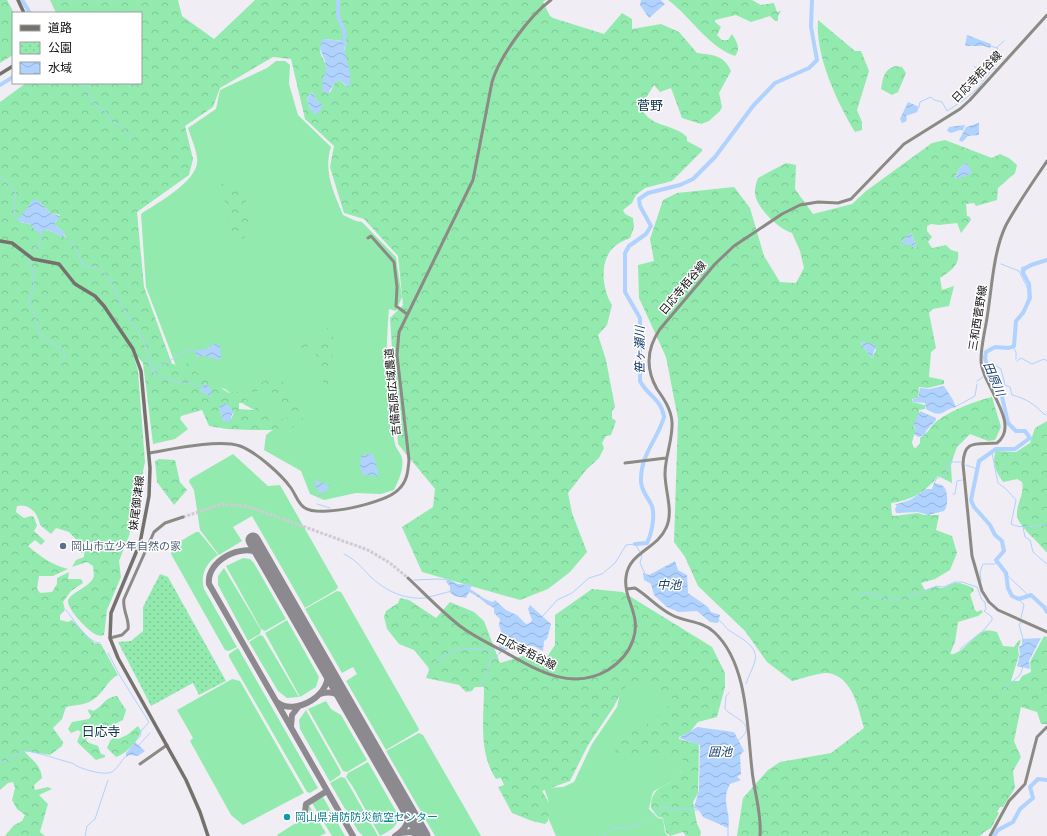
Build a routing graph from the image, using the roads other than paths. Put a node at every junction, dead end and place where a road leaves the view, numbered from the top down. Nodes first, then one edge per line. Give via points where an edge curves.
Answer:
1 (18, 0) edge
2 (550, 0) edge
3 (24, 12) edge
4 (1047, 15) edge
5 (12, 67) edge
6 (0, 74) edge
7 (1047, 161) edge
8 (368, 238) dead end
9 (0, 241) edge
10 (407, 314) junction
11 (149, 453) junction
12 (666, 458) junction
13 (625, 463) dead end
14 (183, 517) tunnel mouth
15 (408, 578) tunnel mouth
16 (627, 589) junction
17 (1047, 632) edge
18 (110, 638) junction
19 (1047, 728) edge
20 (167, 745) junction
21 (140, 764) dead end
22 (208, 836) edge
23 (760, 836) edge
24 (990, 836) edge

1 - 3 main road
2 - 10 main road, 吉備高原広域農道 via 536,12 496,68 473,180
4 - 12 main road, 日応寺栢谷線 via 970,100 901,147 851,199 838,203 809,203 792,208 734,246 715,264 660,329 650,348 650,375 668,406 672,422
5 - 6 main road
7 - 17 main road, 三和西菅野線 via 1016,207 1004,232 989,308 982,365 1002,414 1006,431 997,443 971,445 965,453 963,464 972,556 982,591 998,610
8 - 10 main road via 371,236 394,262 398,287 396,306
9 - 11 main road, 妹尾御津線 via 14,244 33,259 59,264 75,284 95,296 104,306 133,349 140,366
10 - 11 main road, 吉備高原広域農道 via 399,332 397,348 408,469 402,486 394,494 375,502 314,511 302,506 281,477 254,454 239,446 219,444
11 - 18 main road, 妹尾御津線 via 150,485 145,524 135,557 113,605
12 - 13 main road
12 - 16 main road, 日応寺栢谷線 via 668,520 664,533 633,560 627,572
14 - 18 main road via 165,523 152,535 124,599 123,607 128,630 122,635
15 - 16 main road, 日応寺栢谷線 via 472,634 548,674 568,679 590,677 611,667 627,652 635,635 636,618
16 - 23 main road via 635,588 673,616 712,630 734,661 748,723 752,773 760,816
18 - 20 main road, 妹尾御津線 via 118,658
19 - 24 main road via 1037,737 1025,784 1009,801
20 - 21 main road
20 - 22 main road, 妹尾御津線 via 194,796

